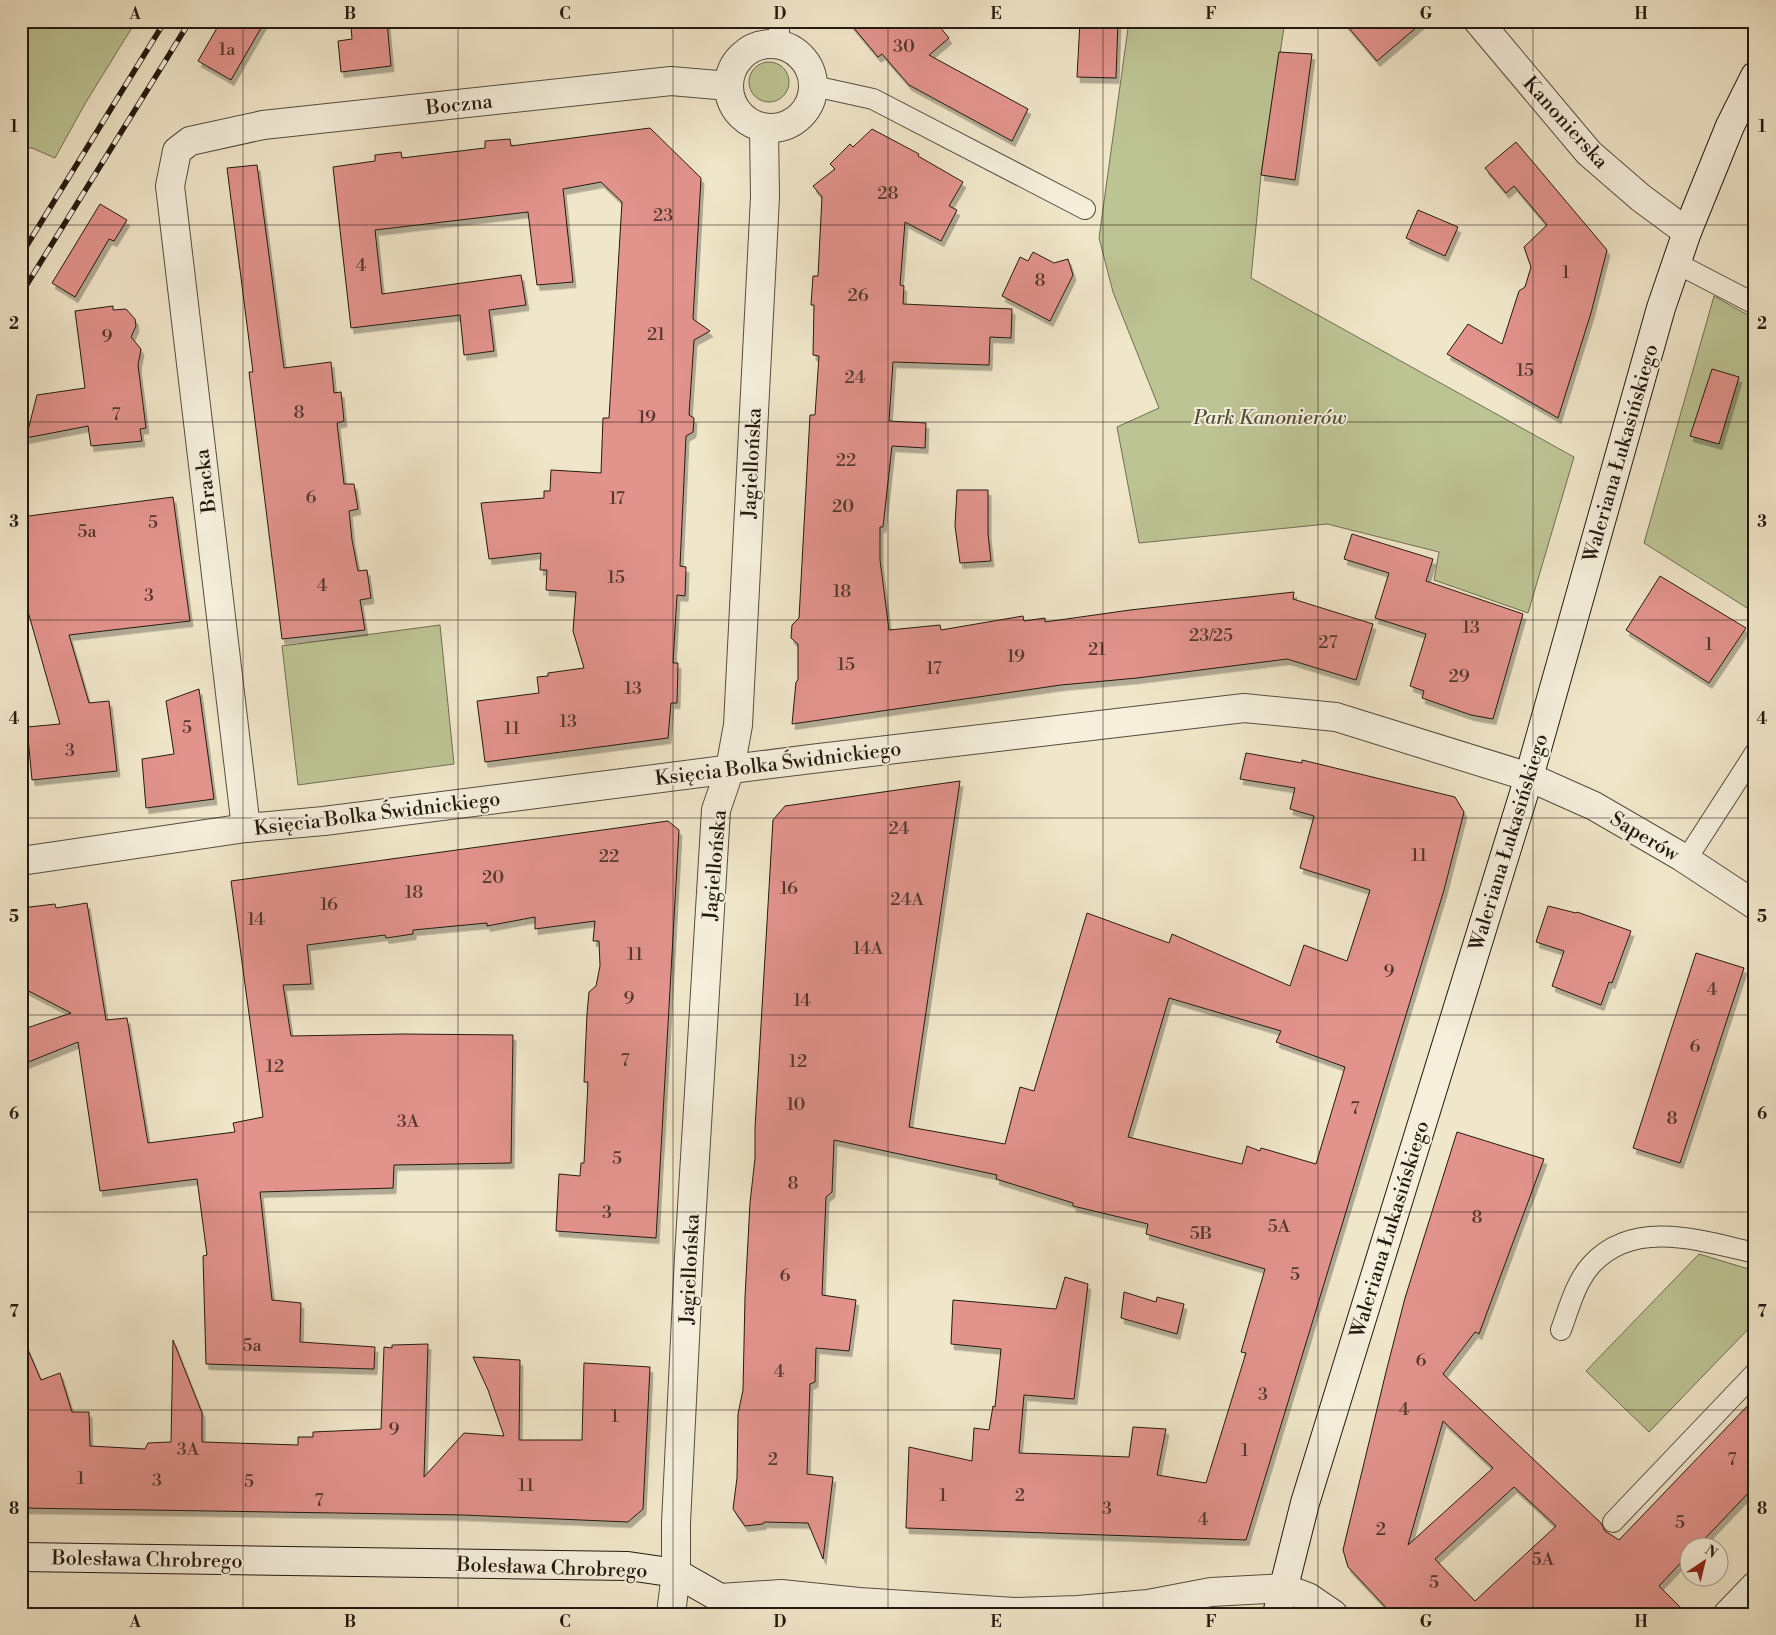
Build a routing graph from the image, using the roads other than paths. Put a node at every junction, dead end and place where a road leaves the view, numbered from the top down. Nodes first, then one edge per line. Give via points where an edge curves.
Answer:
1 (1478, 21) edge
2 (779, 33) edge
3 (1755, 76) edge
4 (729, 86) junction
5 (814, 86) junction
6 (764, 128) junction
7 (190, 141) joint
8 (1085, 209) dead end
9 (1687, 232) junction
10 (1676, 263) junction
11 (1755, 304) edge
12 (1755, 753) edge
13 (730, 769) junction
14 (1529, 777) junction
15 (246, 828) junction
16 (1686, 860) junction
17 (21, 861) edge
18 (1755, 905) edge
19 (1755, 1252) edge
20 (1561, 1330) dead end
21 (1755, 1373) edge
22 (1613, 1522) dead end
23 (24, 1560) edge
24 (676, 1573) junction
25 (1755, 1586) edge
26 (1280, 1601) edge
27 (728, 1606) edge
28 (672, 1614) edge
29 (1333, 1614) edge
30 (1728, 1614) edge

1 - 9 street, Kanonierska via 1588,153
2 - 4 street via 739,58 731,71
2 - 5 street via 804,59
3 - 9 street, Waleriana Łukasińskiego via 1730,126
4 - 6 street via 731,100 739,113
4 - 7 street, Boczna via 672,81 263,125
5 - 6 street via 804,113 779,128
5 - 8 lane via 873,99
6 - 13 street, Jagiellońska via 765,197 738,725
7 - 15 street, Bracka via 176,151 170,186
9 - 10 street, Waleriana Łukasińskiego
10 - 11 lane
10 - 14 street, Waleriana Łukasińskiego
12 - 16 lane
13 - 14 street, Księcia Bolka Świdnickiego via 1244,708 1336,718
13 - 15 street, Księcia Bolka Świdnickiego
13 - 24 street, Jagiellońska via 716,810 689,1257
14 - 16 street, Saperów via 1594,806
14 - 26 street, Waleriana Łukasińskiego via 1308,1494
15 - 17 street, Księcia Bolka Świdnickiego
16 - 18 street, Saperów
19 - 20 lane via 1663,1236 1649,1236 1619,1244 1592,1264 1572,1299
21 - 22 lane
23 - 24 street, Bolesława Chrobrego via 628,1566
24 - 27 street, Bolesława Chrobrego
24 - 28 street, Jagiellońska
25 - 30 street
26 - 27 street, Bolesława Chrobrego via 1211,1592 1148,1604 1014,1612 781,1594
26 - 29 street via 1315,1601

